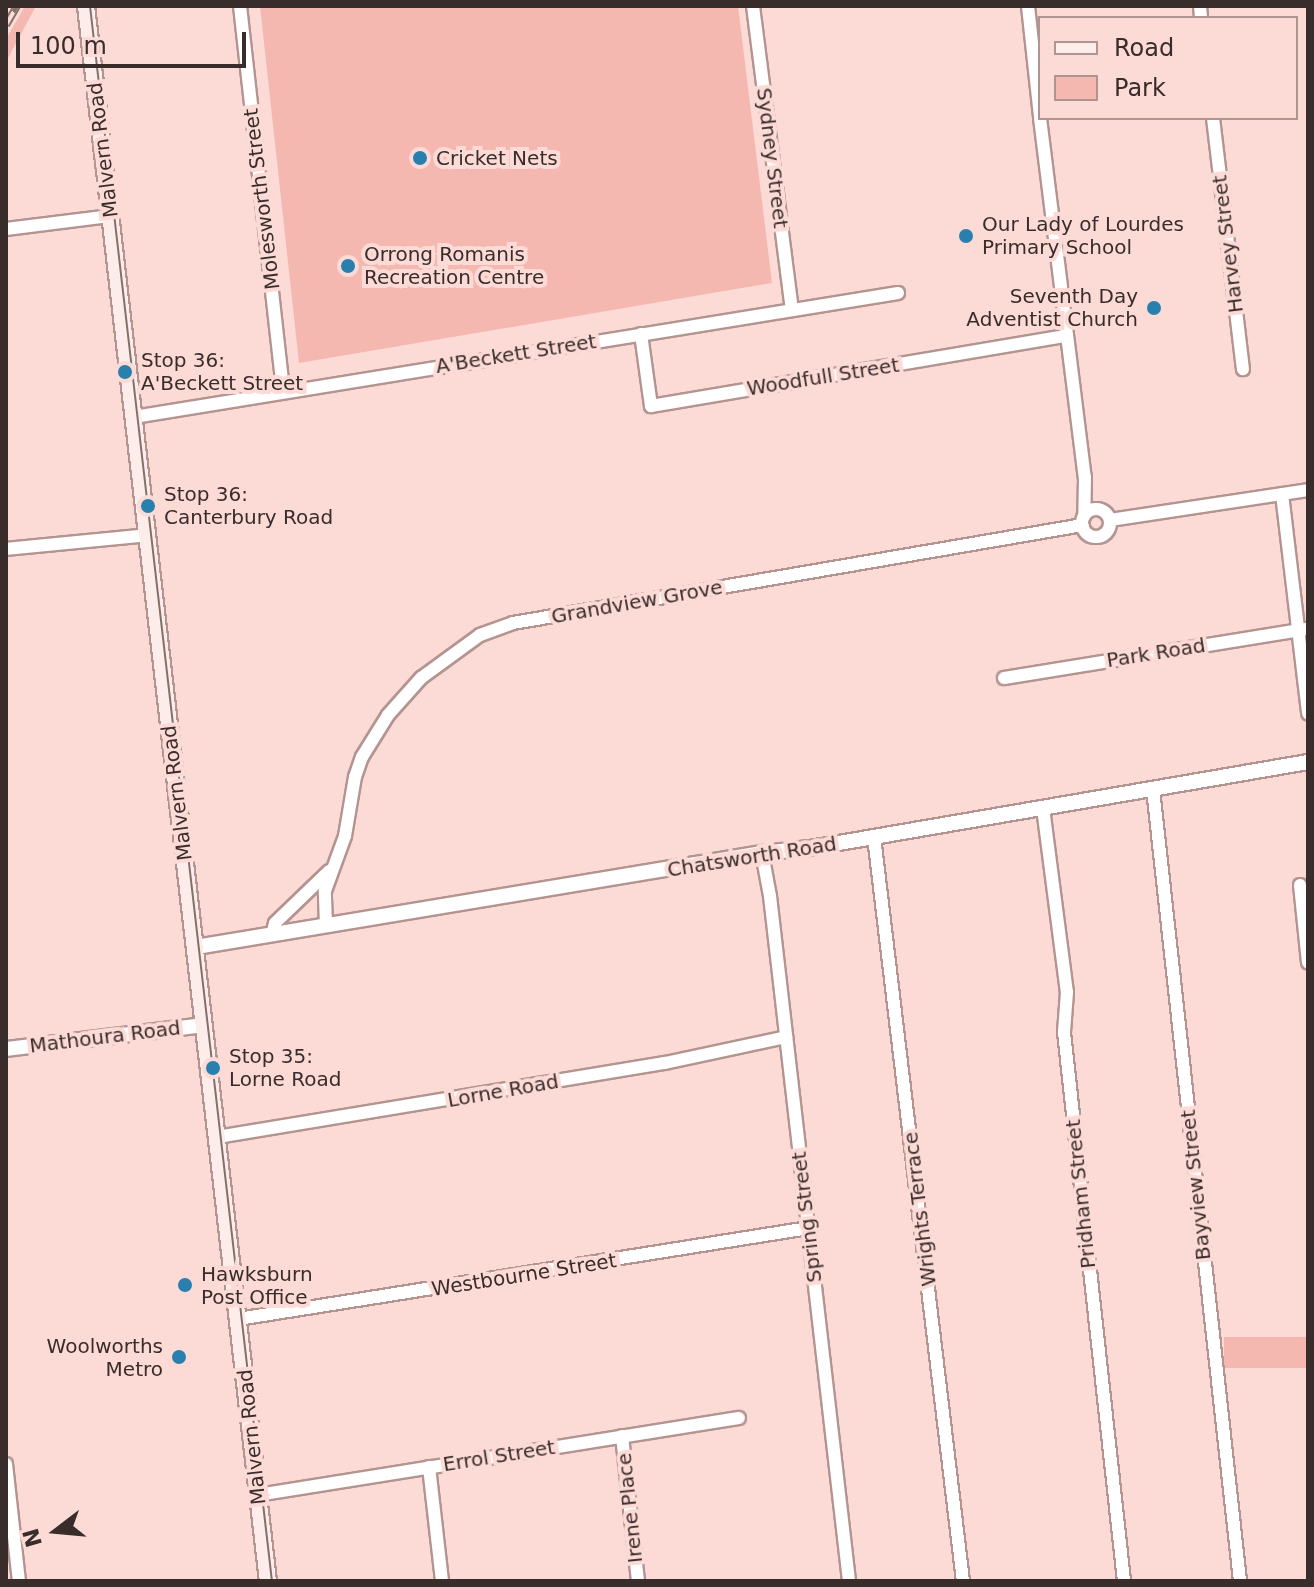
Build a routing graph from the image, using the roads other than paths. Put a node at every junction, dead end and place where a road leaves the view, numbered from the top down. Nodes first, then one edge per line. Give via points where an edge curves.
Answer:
1 (86, 6) edge
2 (240, 6) edge
3 (753, 6) edge
4 (1028, 6) edge
5 (1038, 98) edge
6 (1040, 120) edge
7 (1213, 120) edge
8 (111, 216) junction
9 (6, 229) edge
10 (898, 293) dead end
11 (792, 309) junction
12 (641, 334) junction
13 (1067, 336) junction
14 (1243, 369) dead end
15 (283, 392) junction
16 (134, 417) junction
17 (1085, 477) junction
18 (1308, 490) edge
19 (1282, 494) junction
20 (1100, 509) junction
21 (1110, 520) junction
22 (1083, 521) junction
23 (148, 535) junction
24 (6, 549) edge
25 (1303, 629) edge
26 (1004, 678) dead end
27 (1308, 713) edge
28 (1308, 762) edge
29 (1153, 789) junction
30 (1043, 808) junction
31 (874, 837) junction
32 (762, 853) junction
33 (329, 871) junction
34 (1300, 885) dead end
35 (326, 926) junction
36 (272, 935) junction
37 (196, 947) junction
38 (1308, 963) edge
39 (204, 1025) junction
40 (786, 1037) junction
41 (6, 1049) edge
42 (217, 1137) junction
43 (809, 1228) junction
44 (238, 1319) junction
45 (739, 1418) dead end
46 (622, 1436) junction
47 (6, 1464) edge
48 (429, 1467) junction
49 (258, 1495) junction
50 (19, 1581) edge
51 (268, 1581) edge
52 (442, 1581) edge
53 (638, 1581) edge
54 (849, 1581) edge
55 (963, 1581) edge
56 (1124, 1581) edge
57 (1240, 1581) edge

1 - 8 main road, Malvern Road
2 - 15 street, Molesworth Street
3 - 11 street, Sydney Street
4 - 5 street
6 - 13 street
7 - 14 street, Harvey Street
8 - 9 street
8 - 16 main road, Malvern Road
10 - 11 street, A'Beckett Street
11 - 12 street, A'Beckett Street
12 - 13 street, Woodfull Street via 651,406
12 - 15 street, A'Beckett Street
13 - 17 street
15 - 16 street, A'Beckett Street
16 - 23 main road, Malvern Road
17 - 20 street
17 - 22 street
18 - 19 street
19 - 21 street
19 - 25 street
20 - 21 street
20 - 22 street via 1091,510
21 - 22 street via 1101,536 1092,536
22 - 33 street, Grandview Grove via 513,623 480,635 421,678 378,730 355,777 345,836
23 - 24 street
23 - 37 main road, Malvern Road
25 - 26 street, Park Road
25 - 27 street
28 - 29 street, Chatsworth Road
29 - 30 street, Chatsworth Road
29 - 57 street, Bayview Street
30 - 31 street, Chatsworth Road
30 - 56 street, Pridham Street via 1067,992 1064,1032
31 - 32 street, Chatsworth Road
31 - 55 street, Wrights Terrace
32 - 35 street, Chatsworth Road
32 - 40 street, Spring Street
33 - 35 street, Grandview Grove via 323,900
33 - 36 street, Grandview Grove via 275,923
34 - 38 street
35 - 36 street, Chatsworth Road
36 - 37 street, Chatsworth Road
37 - 39 main road, Malvern Road
39 - 41 street, Mathoura Road
39 - 42 main road, Malvern Road
40 - 42 street, Lorne Road via 665,1063
40 - 43 street, Spring Street
42 - 44 main road, Malvern Road
43 - 44 street, Westbourne Street
43 - 54 street, Spring Street
44 - 49 main road, Malvern Road
45 - 46 street, Errol Street
46 - 48 street, Errol Street
46 - 53 street, Irene Place
47 - 50 street
48 - 49 street, Errol Street
48 - 52 street
49 - 51 main road, Malvern Road

